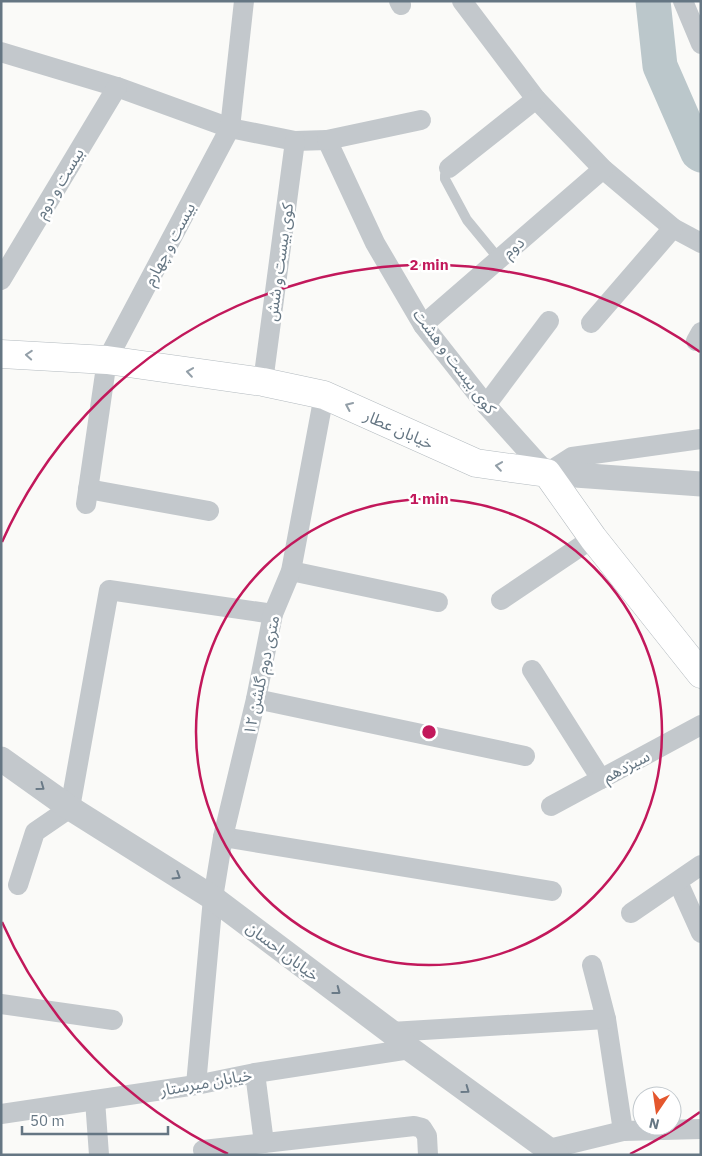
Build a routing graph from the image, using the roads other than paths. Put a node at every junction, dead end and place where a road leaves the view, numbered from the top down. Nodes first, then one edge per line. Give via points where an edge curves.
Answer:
1 (244, 1) edge
2 (462, 1) edge
3 (683, 1) edge
4 (701, 44) edge
5 (1, 52) edge
6 (117, 87) junction
7 (536, 99) junction
8 (421, 120) dead end
9 (230, 128) junction
10 (327, 140) junction
11 (295, 141) junction
12 (448, 168) joint
13 (603, 169) junction
14 (673, 228) junction
15 (701, 243) edge
16 (499, 259) junction
17 (1, 280) edge
18 (549, 321) dead end
19 (591, 323) dead end
20 (423, 325) junction
21 (1, 354) edge
22 (108, 360) junction
23 (263, 382) junction
24 (324, 395) junction
25 (486, 405) junction
26 (701, 439) edge
27 (547, 473) junction
28 (701, 484) edge
29 (209, 511) dead end
30 (593, 538) junction
31 (291, 571) junction
32 (501, 600) dead end
33 (438, 602) dead end
34 (272, 614) junction
35 (532, 670) dead end
36 (701, 674) edge
37 (256, 699) junction
38 (701, 725) edge
39 (525, 756) dead end
40 (1, 759) edge
41 (601, 779) junction
42 (552, 806) dead end
43 (70, 808) junction
44 (223, 837) junction
45 (701, 865) edge
46 (678, 882) junction
47 (18, 885) dead end
48 (552, 891) dead end
49 (213, 898) junction
50 (631, 913) dead end
51 (701, 932) edge
52 (592, 965) dead end
53 (1, 1004) edge
54 (606, 1019) junction
55 (113, 1020) dead end
56 (391, 1032) junction
57 (410, 1050) junction
58 (256, 1073) junction
59 (196, 1085) junction
60 (95, 1100) junction
61 (1, 1114) edge
62 (701, 1129) edge
63 (623, 1131) junction
64 (264, 1143) junction
65 (203, 1150) dead end
66 (552, 1152) edge
67 (99, 1155) edge
68 (428, 1155) edge

1 - 9 street
2 - 7 street
3 - 4 street
5 - 6 street
6 - 9 street
6 - 17 street, بیست و دوم
7 - 12 street
7 - 13 street
8 - 10 street
9 - 11 street
9 - 22 street, بیست و چهارم
10 - 11 street
10 - 20 street, کوی بیست و هشت via 375,243
11 - 23 street, کوی بیست و شش
12 - 16 lane via 445,179 467,220
13 - 14 street
13 - 16 street, دوم
14 - 15 street
14 - 19 street
16 - 20 street, دوم
18 - 25 street
20 - 25 street, کوی بیست و هشت
22 -> 21 main road, خیابان عطار
23 -> 22 main road, خیابان عطار
22 - 29 street, بیست و چهارم via 87,496
23 - 24 main road, خیابان عطار
27 -> 24 main road, خیابان عطار via 476,463
24 - 31 street, ۱۲ متری دوم گلشن
25 - 27 street, کوی بیست و هشت
26 - 27 street via 572,456
27 - 28 street
27 - 30 main road
30 - 32 street
30 - 36 main road
31 - 33 street
31 - 34 street, ۱۲ متری دوم گلشن
34 - 37 street, ۱۲ متری دوم گلشن
34 - 43 street via 109,590
35 - 41 street
37 - 39 street
37 - 44 street, ۱۲ متری دوم گلشن
38 - 41 street, سیزدهم
40 -> 43 street, خیابان احسان
41 - 42 street, سیزدهم
43 - 47 street via 35,832
43 -> 49 street, خیابان احسان
44 - 48 street
44 - 49 street, ۱۲ متری دوم گلشن
45 - 46 street
46 - 50 street
46 - 51 street
49 -> 56 street, خیابان احسان
49 - 59 street, ۱۲ متری دوم گلشن
52 - 54 street
53 - 55 street
54 - 56 street
54 - 63 street
56 - 57 street, خیابان احسان
57 - 58 street, خیابان میرستار
57 -> 66 street, خیابان احسان
58 - 59 street, خیابان میرستار
58 - 64 street
59 - 60 street, خیابان میرستار
60 - 61 street, خیابان میرستار
60 - 67 street
62 - 63 street
63 - 66 street
64 - 65 street
64 - 68 street via 414,1126 422,1128 426,1136

